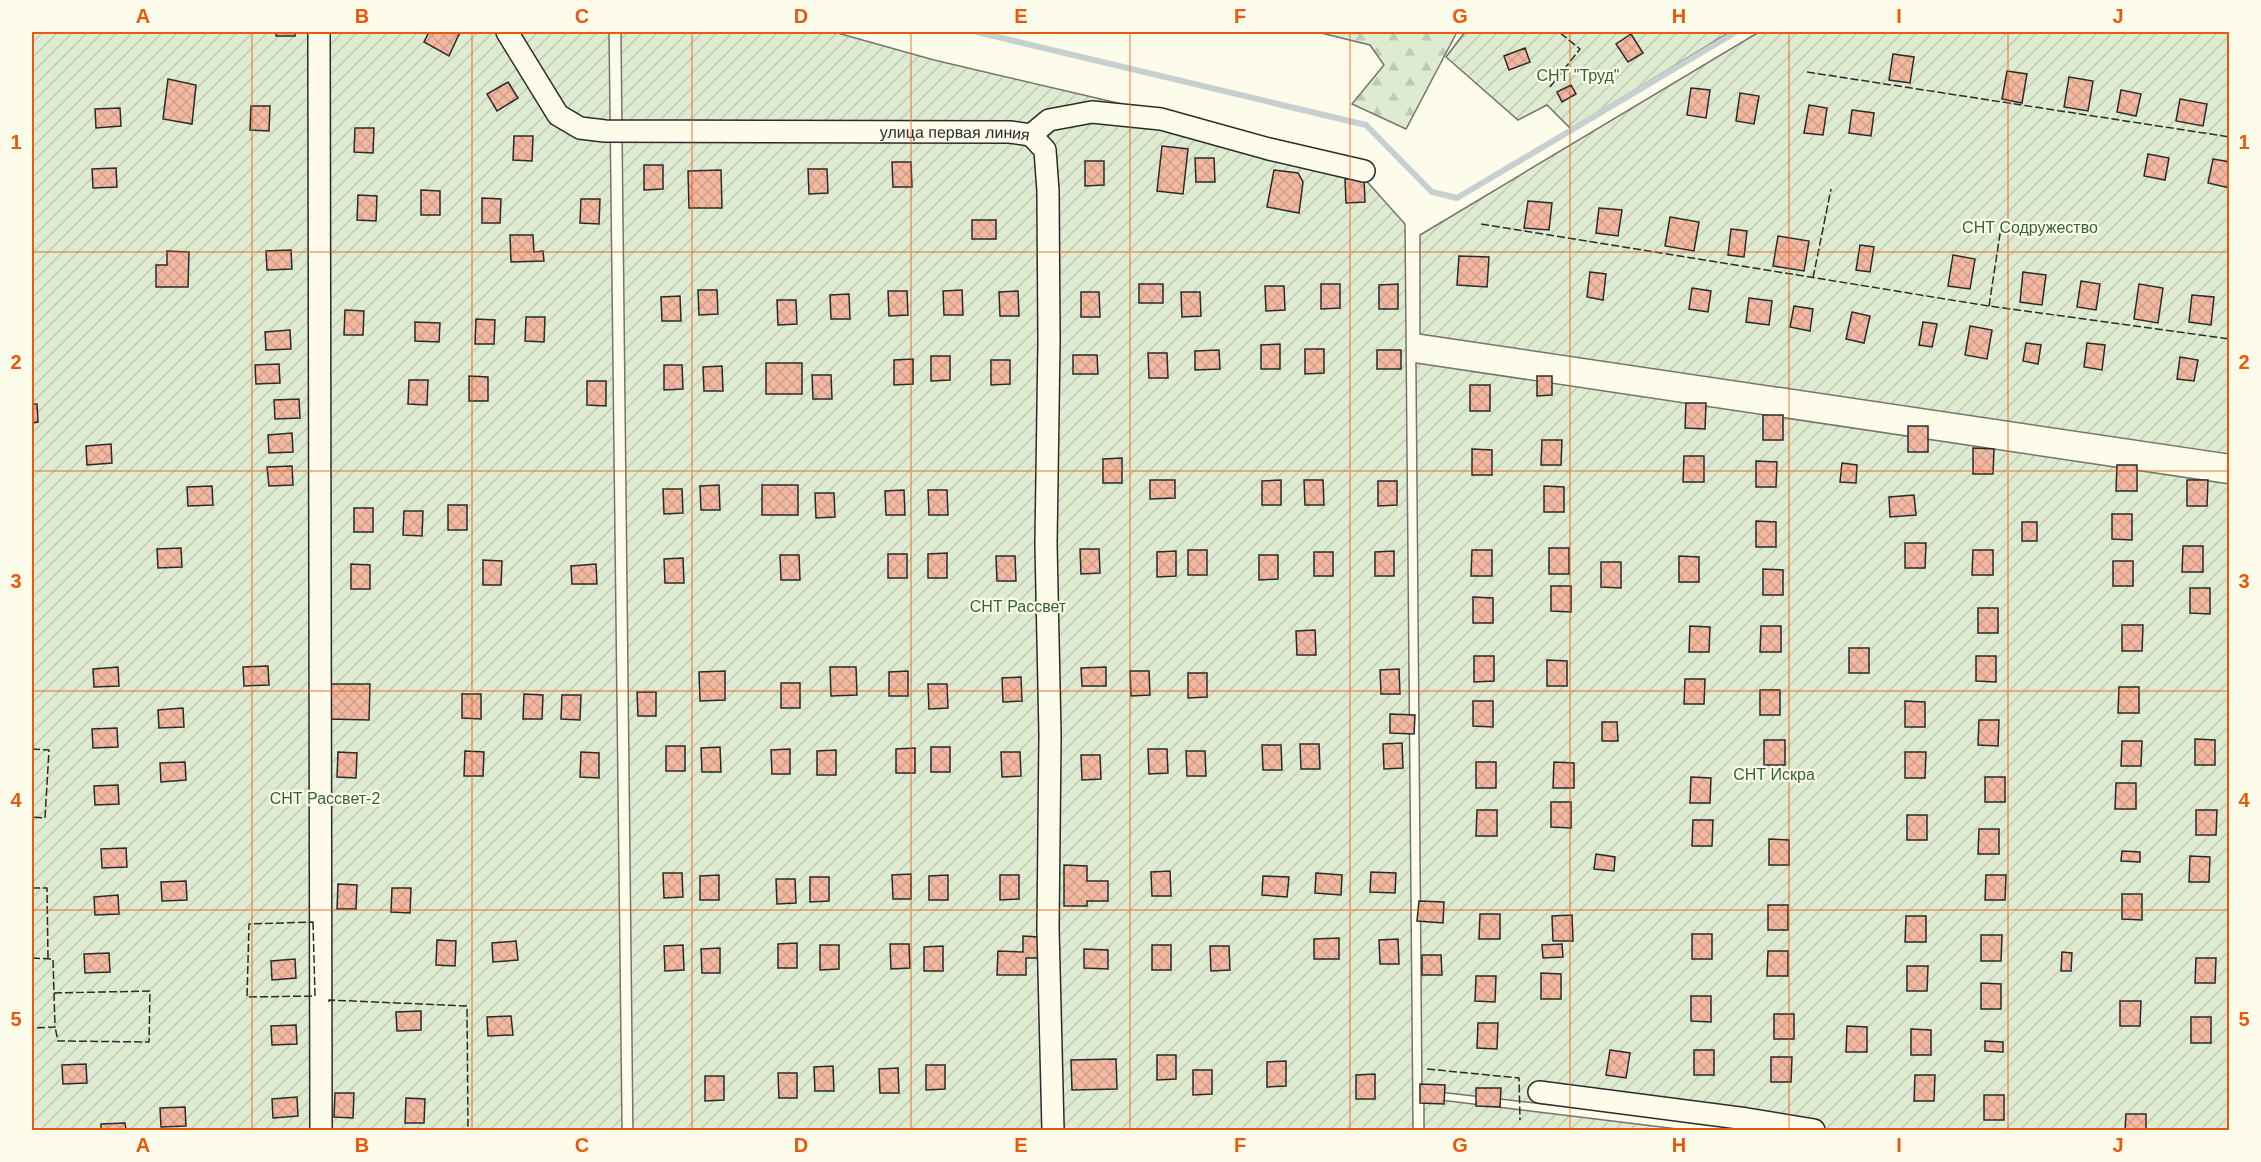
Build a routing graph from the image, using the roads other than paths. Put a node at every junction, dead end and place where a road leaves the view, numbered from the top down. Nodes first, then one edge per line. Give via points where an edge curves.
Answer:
1 (319, 32) edge
2 (507, 32) edge
3 (1031, 135) junction
4 (1364, 171) dead end
5 (1539, 1092) dead end
6 (321, 1131) edge
7 (1053, 1131) edge
8 (1814, 1131) edge

1 - 6 street
2 - 3 street, улица первая линия via 558,115 580,128
3 - 4 street, улица первая линия via 1049,120 1092,112 1161,119
3 - 7 street via 1045,150 1048,191 1048,929
5 - 8 street

